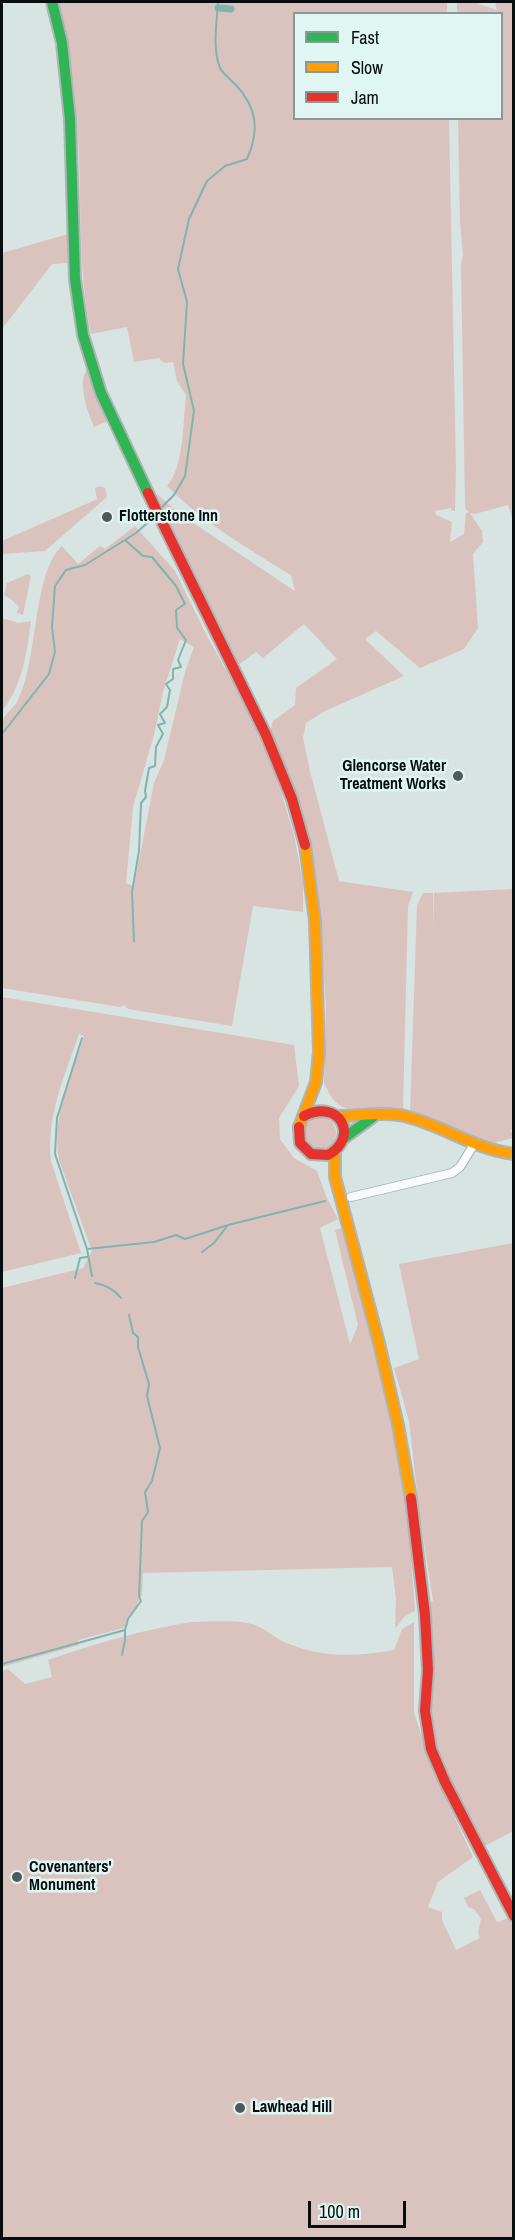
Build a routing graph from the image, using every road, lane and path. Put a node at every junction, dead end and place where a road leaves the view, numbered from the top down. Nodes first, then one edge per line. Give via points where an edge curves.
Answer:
1 (52, 2) edge
2 (317, 1077) junction
3 (334, 1114) junction
4 (304, 1116) junction
5 (374, 1117) junction
6 (344, 1138) junction
7 (473, 1146) junction
8 (335, 1152) junction
9 (513, 1154) edge
10 (320, 1156) junction
11 (335, 1177) junction
12 (351, 1197) dead end
13 (513, 1916) edge

1 - 2 main road via 62,36 69,116 80,328 106,405 268,742 299,821 312,892
2 - 3 main road via 319,1093
2 - 4 main road
3 - 4 main road via 316,1109
3 - 5 main road
3 - 6 main road via 344,1130
4 - 10 main road via 297,1129 300,1144 312,1155
5 - 6 main road
5 - 7 main road via 408,1117
6 - 8 main road
7 - 9 main road
7 - 12 street via 452,1173
8 - 10 main road
8 - 11 main road
10 - 11 main road
11 - 13 main road via 379,1343 410,1489 425,1615 425,1711 431,1749

